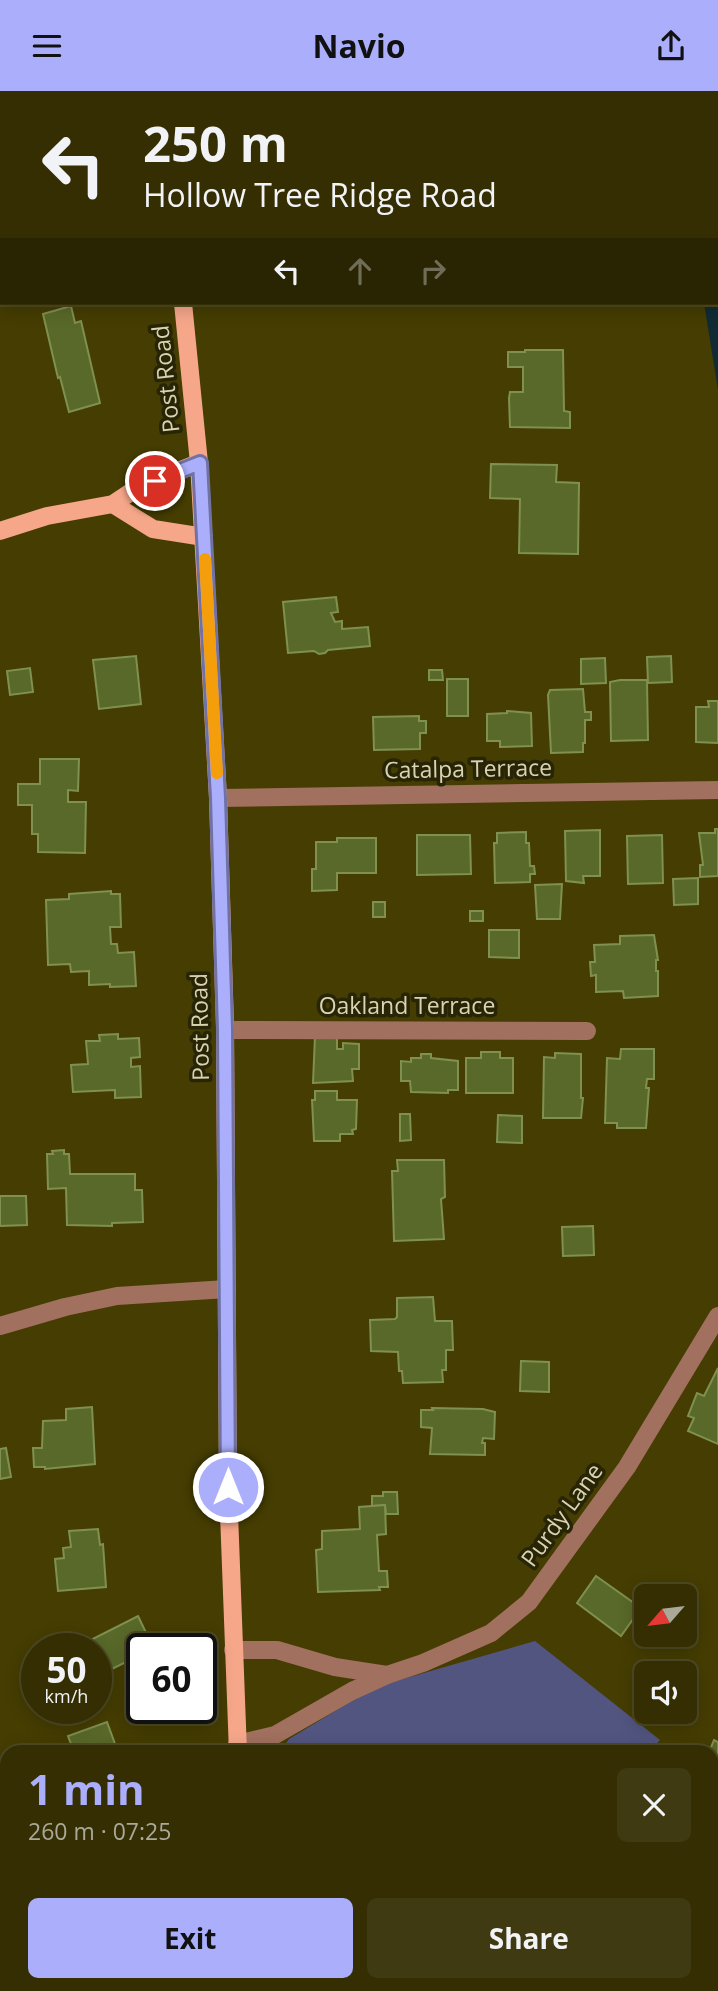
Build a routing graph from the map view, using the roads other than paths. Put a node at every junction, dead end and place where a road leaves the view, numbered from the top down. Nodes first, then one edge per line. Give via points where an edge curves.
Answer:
1 (183, 305) edge
2 (200, 463) junction
3 (113, 504) junction
4 (0, 531) edge
5 (204, 537) junction
6 (718, 790) edge
7 (218, 798) junction
8 (225, 1030) junction
9 (587, 1031) dead end
10 (227, 1289) junction
11 (718, 1316) edge
12 (0, 1326) edge
13 (233, 1650) junction
14 (387, 1675) junction
15 (237, 1745) edge
16 (246, 1745) edge

1 - 2 main road, Post Road
2 - 3 main road via 140,486
2 - 5 main road, Post Road
3 - 4 main road via 47,516
3 - 5 main road via 153,529
5 - 7 main road, Post Road
6 - 7 street, Catalpa Terrace
7 - 8 main road, Post Road
8 - 9 street, Oakland Terrace
8 - 10 main road, Post Road
10 - 12 street via 117,1296
10 - 13 main road, Post Road
11 - 14 street, Purdy Lane via 627,1467 529,1602 491,1633
13 - 14 street, Purdy Lane via 276,1650 335,1667
13 - 15 main road, Post Road
14 - 16 street, Purdy Lane via 275,1735

